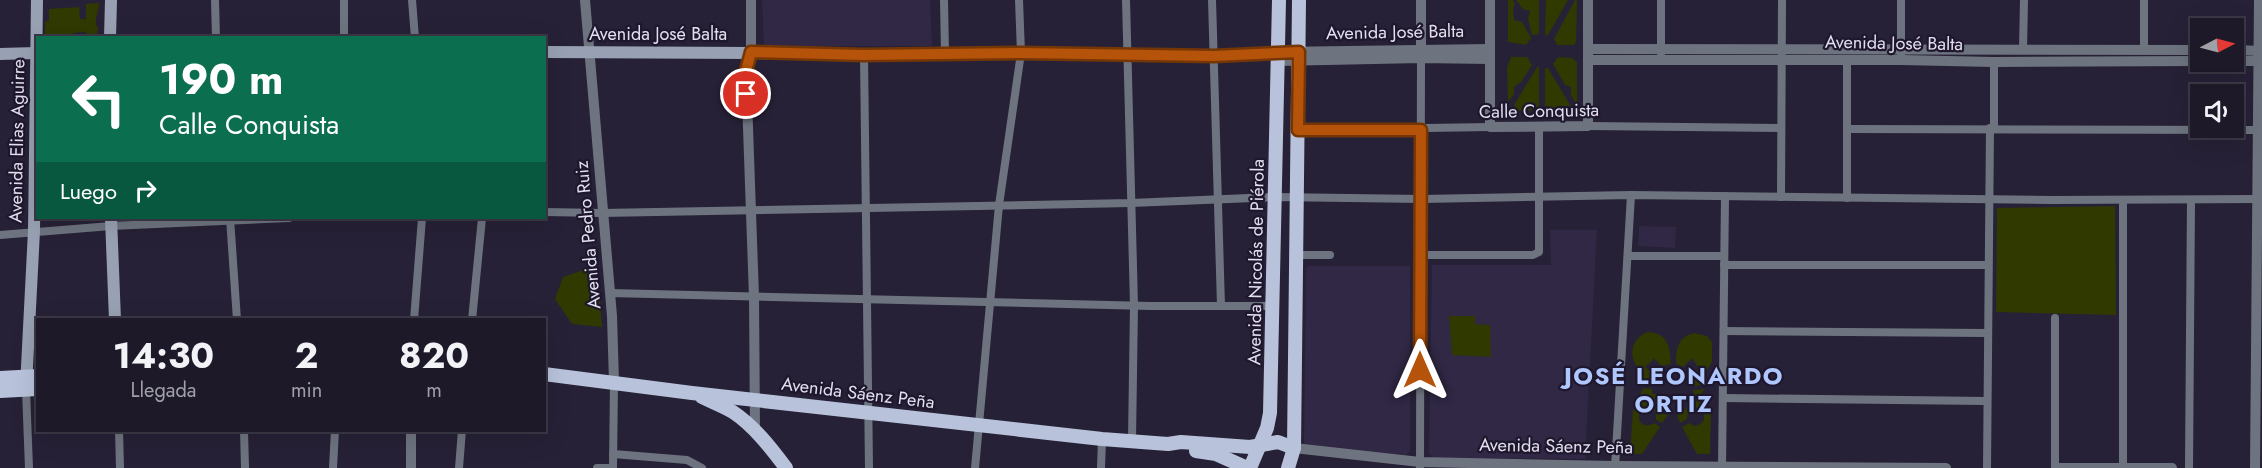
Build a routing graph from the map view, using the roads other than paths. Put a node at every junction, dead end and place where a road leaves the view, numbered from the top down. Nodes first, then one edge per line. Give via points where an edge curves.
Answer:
1 (37, 0) edge
2 (111, 0) edge
3 (215, 0) edge
4 (344, 0) edge
5 (412, 0) edge
6 (585, 0) edge
7 (751, 0) edge
8 (944, 0) edge
9 (1019, 0) edge
10 (1126, 0) edge
11 (1212, 0) edge
12 (1279, 0) edge
13 (1299, 0) edge
14 (1421, 0) edge
15 (1490, 0) edge
16 (1588, 0) edge
17 (1661, 0) edge
18 (1782, 0) edge
19 (1901, 0) edge
20 (2024, 0) edge
21 (2144, 0) edge
22 (2259, 0) edge
23 (36, 36) edge
24 (110, 36) edge
25 (216, 36) edge
26 (344, 36) edge
27 (415, 36) edge
28 (2024, 50) junction
29 (2144, 50) junction
30 (2190, 50) edge
31 (589, 51) junction
32 (546, 52) edge
33 (751, 52) junction
34 (2244, 52) edge
35 (36, 53) edge
36 (1021, 53) junction
37 (1421, 53) junction
38 (0, 54) edge
39 (945, 54) junction
40 (1490, 54) junction
41 (1588, 54) junction
42 (1661, 54) junction
43 (864, 55) junction
44 (1129, 55) junction
45 (1781, 55) junction
46 (1901, 55) junction
47 (1214, 56) junction
48 (1299, 56) junction
49 (2260, 56) edge
50 (1278, 57) junction
51 (2244, 59) edge
52 (1847, 60) junction
53 (2190, 61) edge
54 (1994, 62) junction
55 (36, 102) edge
56 (1588, 126) junction
57 (1490, 127) junction
58 (1539, 127) junction
59 (1781, 128) junction
60 (1992, 128) junction
61 (1847, 129) junction
62 (1298, 130) junction
63 (1421, 130) junction
64 (2257, 130) junction
65 (1631, 195) junction
66 (1725, 196) junction
67 (1275, 197) junction
68 (1539, 197) junction
69 (1781, 197) junction
70 (1847, 198) junction
71 (1297, 199) junction
72 (1422, 199) junction
73 (2259, 199) edge
74 (1989, 200) junction
75 (2123, 200) junction
76 (2191, 200) junction
77 (1216, 201) junction
78 (1131, 203) junction
79 (999, 205) junction
80 (867, 208) junction
81 (750, 210) junction
82 (546, 212) edge
83 (602, 213) junction
84 (230, 219) edge
85 (422, 219) edge
86 (482, 219) edge
87 (111, 222) edge
88 (34, 231) junction
89 (0, 235) edge
90 (1296, 255) junction
91 (1330, 255) dead end
92 (1421, 255) junction
93 (1628, 256) junction
94 (1724, 261) junction
95 (1988, 265) junction
96 (610, 293) junction
97 (754, 297) junction
98 (867, 300) junction
99 (991, 303) junction
100 (1134, 305) junction
101 (1221, 306) junction
102 (1273, 306) junction
103 (115, 318) edge
104 (237, 318) edge
105 (414, 318) edge
106 (472, 318) edge
107 (2055, 318) dead end
108 (1724, 332) junction
109 (1987, 333) junction
110 (546, 374) edge
111 (0, 378) edge
112 (614, 381) junction
113 (32, 383) edge
114 (0, 391) edge
115 (692, 393) junction
116 (1723, 398) junction
117 (754, 399) junction
118 (1987, 400) junction
119 (869, 411) junction
120 (979, 426) junction
121 (755, 431) junction
122 (119, 432) edge
123 (244, 432) edge
124 (335, 432) edge
125 (411, 432) edge
126 (462, 432) edge
127 (1102, 439) junction
128 (1132, 440) junction
129 (1168, 444) junction
130 (1260, 446) junction
131 (1294, 448) junction
132 (613, 454) junction
133 (1420, 465) edge
134 (1616, 467) edge
135 (1722, 467) edge
136 (28, 468) edge
137 (120, 468) edge
138 (245, 468) edge
139 (333, 468) edge
140 (411, 468) edge
141 (459, 468) edge
142 (597, 468) edge
143 (613, 468) edge
144 (702, 468) edge
145 (786, 468) edge
146 (869, 468) edge
147 (975, 468) edge
148 (1101, 468) edge
149 (1248, 468) edge
150 (1288, 468) edge
151 (1946, 468) edge
152 (1987, 468) edge
153 (2057, 468) edge
154 (2123, 468) edge
155 (2172, 468) edge
156 (2189, 468) edge
157 (2255, 468) edge

1 - 23 main road, Avenida Elias Aguirre
2 - 24 main road
3 - 25 street
4 - 26 street
5 - 27 street
6 - 31 street, Avenida Pedro Ruiz
7 - 33 street
8 - 39 street
9 - 36 street
10 - 44 street
11 - 47 street
12 - 50 main road, Avenida Nicolás de Piérola
13 - 48 main road
14 - 37 street
15 - 40 street
16 - 41 street
17 - 42 street
18 - 45 street
19 - 46 street
20 - 28 street
21 - 29 street
22 - 49 street
28 - 29 street, Avenida José Balta
28 - 46 street, Avenida José Balta
29 - 30 street, Avenida José Balta
31 - 32 main road, Avenida José Balta
31 - 33 main road, Avenida José Balta
31 - 83 street, Avenida Pedro Ruiz
33 - 43 main road, Avenida José Balta
33 - 81 street via 746,71
34 - 49 street
35 - 38 main road
35 - 55 main road, Avenida Elias Aguirre
36 - 39 main road, Avenida José Balta
36 - 44 main road, Avenida José Balta
36 - 79 street
37 - 40 street, Avenida José Balta
37 - 48 street, Avenida José Balta
37 - 63 street
39 - 43 main road, Avenida José Balta
40 - 57 street
41 - 42 street, Avenida José Balta
41 - 56 street
42 - 45 street, Avenida José Balta
43 - 80 street
44 - 47 main road, Avenida José Balta
44 - 78 street
45 - 46 street, Avenida José Balta
45 - 52 street, Avenida José Balta
45 - 59 street
46 - 52 street, Avenida José Balta
46 - 54 street, Avenida José Balta
47 - 50 main road, Avenida José Balta
47 - 77 street
48 - 50 street, Avenida José Balta
48 - 62 main road
49 - 51 street
49 - 64 street
50 - 67 main road, Avenida Nicolás de Piérola
52 - 61 street
53 - 54 street, Avenida José Balta
54 - 60 street
55 - 88 main road, Avenida Elias Aguirre
56 - 58 street, Calle Conquista
56 - 59 street, Calle Conquista
57 - 58 street, Calle Conquista
57 - 63 street, Calle Conquista
58 - 68 street
59 - 69 street
60 - 61 street
60 - 64 street
60 - 74 street
61 - 70 street
62 - 63 street, Calle Conquista
62 - 71 main road
63 - 72 street
64 - 73 street
65 - 66 street
65 - 68 street
65 - 93 street
66 - 69 street
66 - 94 street
67 - 71 street
67 - 77 street
67 - 102 main road, Avenida Nicolás de Piérola
68 - 72 street
68 - 92 street via 1539,252 1533,255
69 - 70 street
70 - 74 street
71 - 72 street
71 - 90 main road
72 - 92 street
73 - 76 street
73 - 157 street
74 - 75 street
74 - 95 street
75 - 76 street
75 - 154 street
76 - 156 street
77 - 78 street
77 - 101 street
78 - 79 street
78 - 100 street
79 - 80 street
79 - 99 street
80 - 81 street
80 - 98 street
81 - 83 street
81 - 97 street
82 - 83 street
83 - 96 street, Avenida Pedro Ruiz
84 - 87 street
84 - 104 street
85 - 105 street
86 - 106 street
87 - 88 street
87 - 103 main road
88 - 89 street
88 - 113 main road, Avenida Elias Aguirre
90 - 91 street
90 - 131 main road
92 - 133 street
93 - 94 street
93 - 134 street
94 - 95 street
94 - 108 street
95 - 109 street
96 - 97 street
96 - 112 street, Avenida Pedro Ruiz
97 - 98 street
97 - 117 street
98 - 99 street
98 - 119 street
99 - 100 street
99 - 120 street
100 - 101 street
100 - 128 street
101 - 102 street
102 - 130 main road, Avenida Nicolás de Piérola via 1270,413
107 - 153 street
108 - 109 street
108 - 116 street
109 - 118 street
110 - 112 main road, Avenida Sáenz Peña
111 - 113 main road
112 - 115 main road, Avenida Sáenz Peña
112 - 132 street, Avenida Pedro Ruiz
113 - 114 main road
113 - 136 street
115 - 117 main road, Avenida Sáenz Peña
115 - 121 main road via 731,411
116 - 118 street
116 - 135 street
117 - 119 main road, Avenida Sáenz Peña
117 - 121 street
118 - 152 street
119 - 120 main road, Avenida Sáenz Peña
119 - 146 street
120 - 127 main road, Avenida Sáenz Peña
120 - 147 street
121 - 145 main road
122 - 137 street
123 - 138 street
124 - 139 street
125 - 140 street
126 - 141 street
127 - 128 main road, Avenida Sáenz Peña
127 - 148 street
128 - 129 main road, Avenida Sáenz Peña
129 - 130 main road, Avenida Sáenz Peña via 1181,441
129 - 149 main road, Avenida Sáenz Peña via 1216,454
130 - 131 main road, Avenida Sáenz Peña via 1278,442
130 - 149 main road, Avenida Nicolás de Piérola
131 - 133 street, Avenida Sáenz Peña
131 - 150 main road
132 - 143 street, Avenida Pedro Ruiz
132 - 144 street via 687,460
133 - 134 street, Avenida Sáenz Peña
134 - 135 street, Avenida Sáenz Peña
135 - 151 street, Avenida Sáenz Peña
142 - 143 street
153 - 154 street
154 - 155 street

